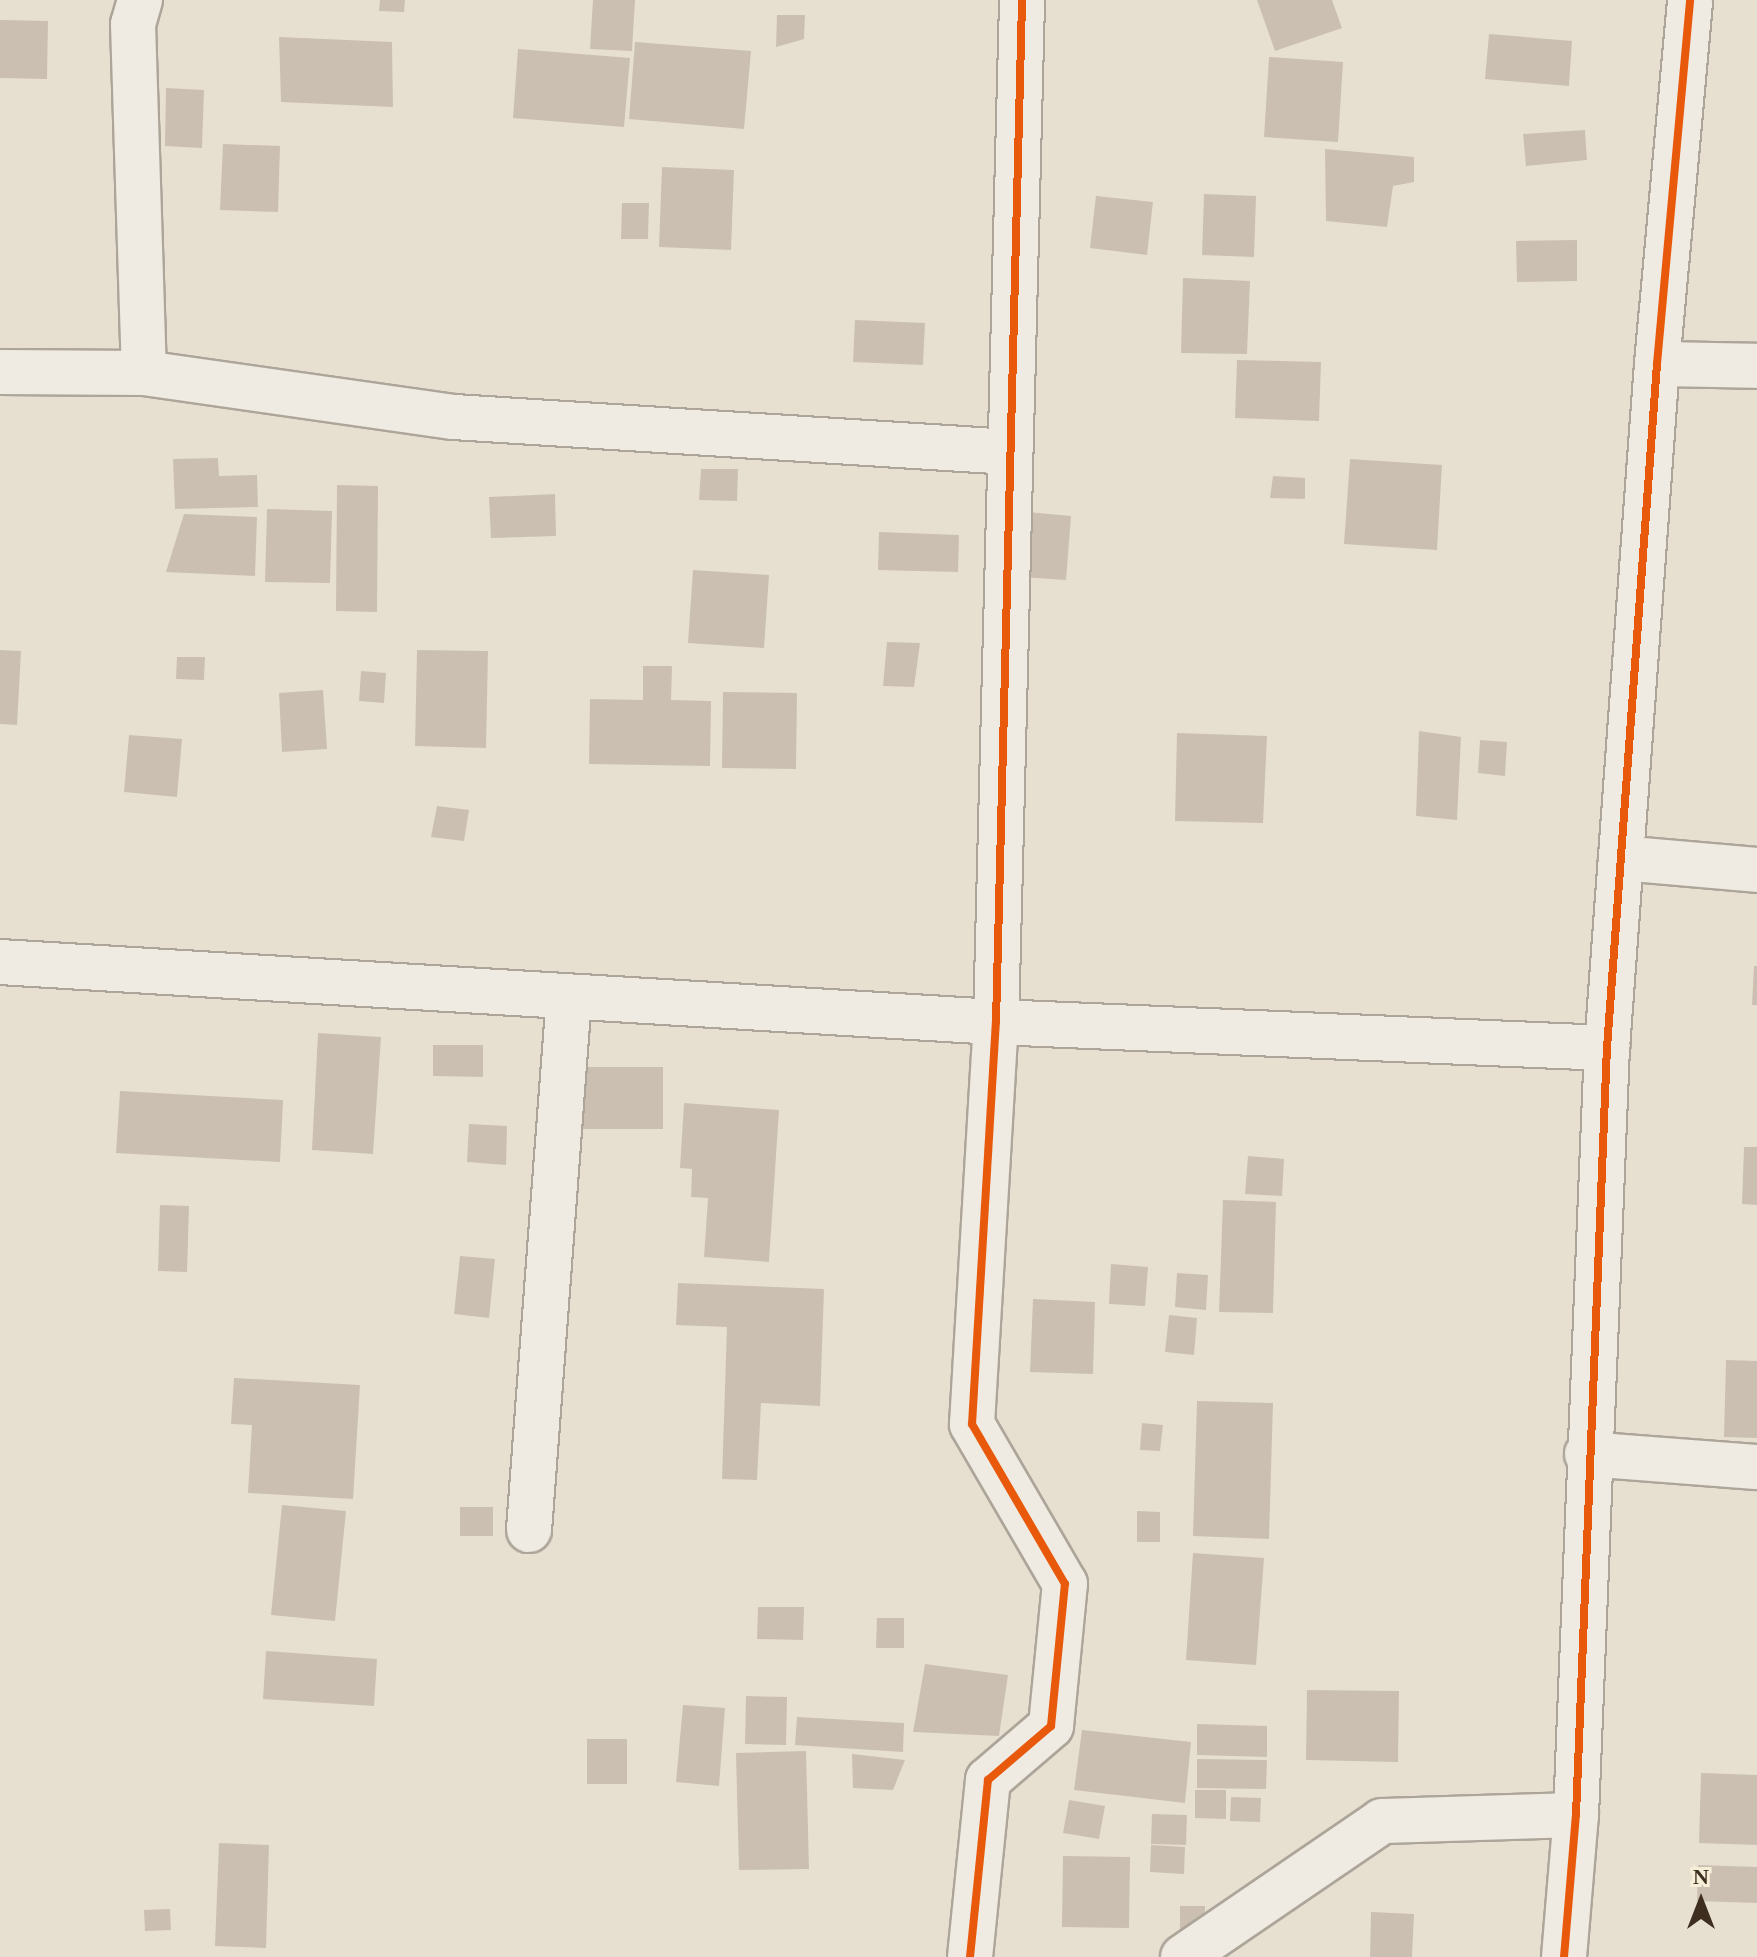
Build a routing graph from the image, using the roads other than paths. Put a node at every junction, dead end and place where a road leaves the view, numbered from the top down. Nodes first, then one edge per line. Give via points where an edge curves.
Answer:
1 (140, 0) edge
2 (1022, 0) edge
3 (1690, 0) edge
4 (1657, 364) junction
5 (1757, 366) edge
6 (0, 372) edge
7 (144, 373) junction
8 (1010, 452) junction
9 (1621, 858) junction
10 (1757, 870) edge
11 (0, 962) edge
12 (569, 997) junction
13 (996, 1022) junction
14 (1607, 1048) junction
15 (1587, 1454) junction
16 (1757, 1467) edge
17 (529, 1530) dead end
18 (1576, 1815) junction
19 (970, 1957) edge
20 (1183, 1957) edge
21 (1564, 1957) edge

1 - 7 street via 133,24
2 - 8 street
3 - 4 street
4 - 5 street
4 - 9 street
6 - 7 street
7 - 8 street via 454,417
8 - 13 street
9 - 10 street
9 - 14 street
11 - 12 street
12 - 13 street
12 - 17 street
13 - 14 street
13 - 19 street via 972,1424 1065,1584 1051,1726 988,1780
14 - 15 street
15 - 16 street
15 - 18 street
18 - 20 street via 1382,1821
18 - 21 street

